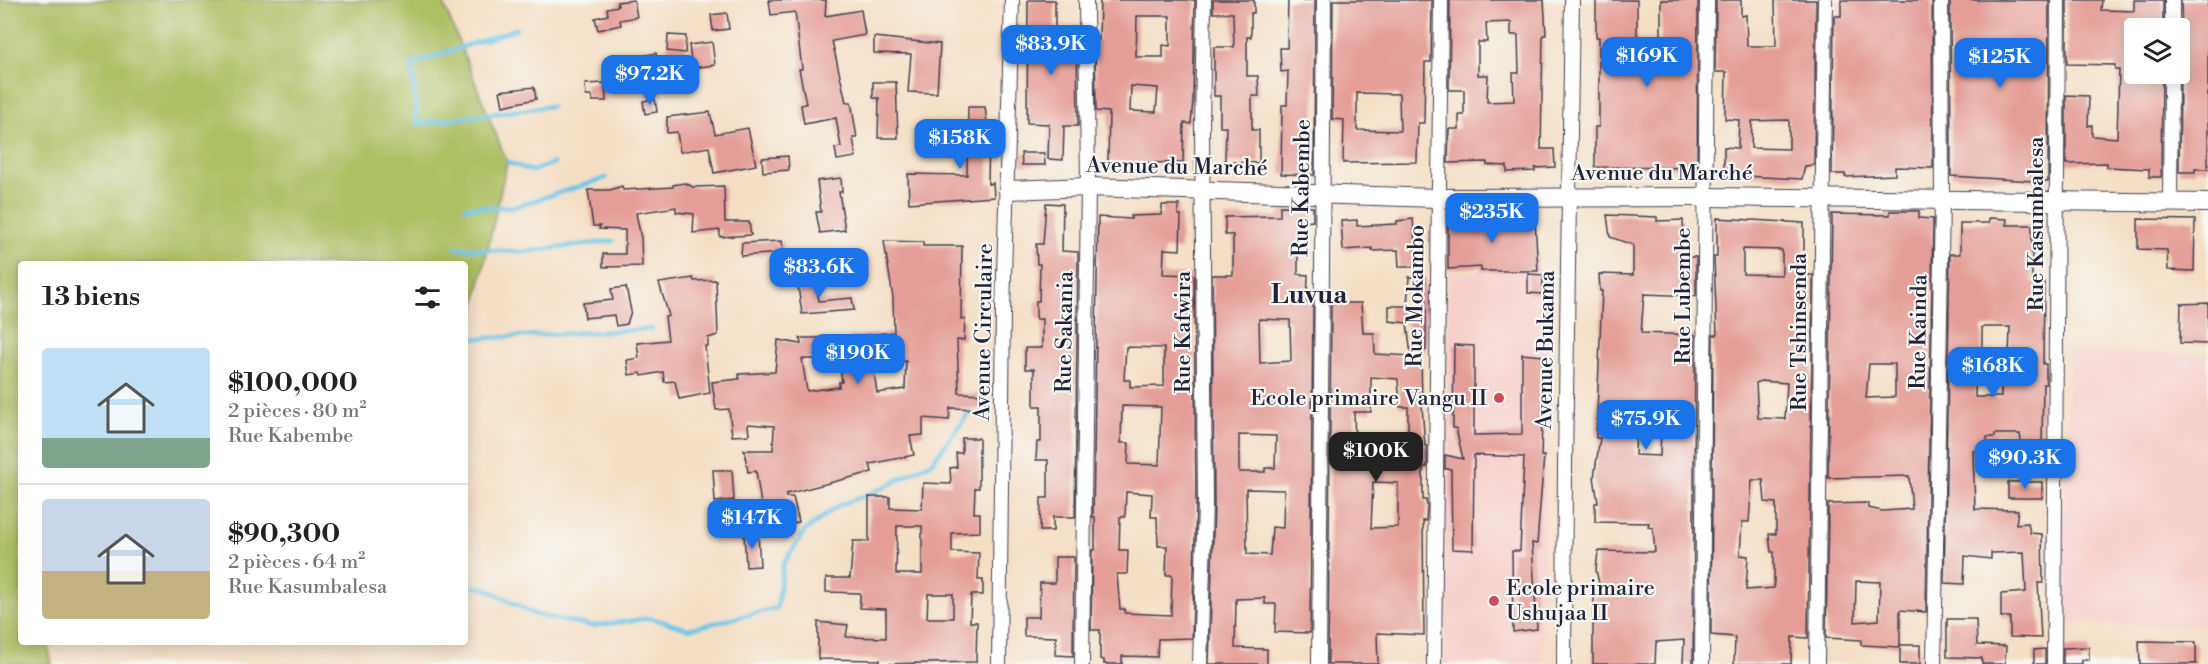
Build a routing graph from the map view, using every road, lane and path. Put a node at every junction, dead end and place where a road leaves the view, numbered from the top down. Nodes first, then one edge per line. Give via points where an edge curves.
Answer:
1 (1012, 0) edge
2 (1086, 0) edge
3 (1204, 0) edge
4 (1324, 0) edge
5 (1441, 0) edge
6 (1572, 0) edge
7 (1707, 0) edge
8 (1825, 0) edge
9 (1941, 0) edge
10 (2058, 0) edge
11 (2172, 0) edge
12 (2172, 18) edge
13 (2171, 84) edge
14 (1088, 187) junction
15 (1008, 190) junction
16 (1202, 191) junction
17 (1323, 194) junction
18 (1571, 197) junction
19 (1705, 197) junction
20 (1438, 198) junction
21 (1821, 198) junction
22 (1942, 200) junction
23 (2057, 201) junction
24 (2170, 203) junction
25 (2208, 203) edge
26 (999, 664) edge
27 (1082, 664) edge
28 (1200, 664) edge
29 (1319, 664) edge
30 (1434, 664) edge
31 (1564, 664) edge
32 (1702, 664) edge
33 (1817, 664) edge
34 (1934, 664) edge
35 (2054, 664) edge

1 - 15 street, Avenue Circulaire
2 - 14 street, Rue Sakania
3 - 16 street, Rue Kafwira
4 - 17 street, Rue Kabembe
5 - 20 street, Rue Mokambo
6 - 18 street, Avenue Bukama
7 - 19 street, Rue Lubembe
8 - 21 street, Rue Tshinsenda
9 - 22 street, Rue Kainda
10 - 23 street, Rue Kasumbalesa
11 - 12 street
13 - 24 street
14 - 15 street, Avenue du Marché
14 - 16 street, Avenue du Marché
14 - 27 street, Rue Sakania
15 - 26 street, Avenue Circulaire
16 - 17 street, Avenue du Marché
16 - 28 street, Rue Kafwira via 1205,503
17 - 20 street, Avenue du Marché
17 - 29 street, Rue Kabembe
18 - 19 street, Avenue du Marché
18 - 20 street, Avenue du Marché
18 - 31 street, Avenue Bukama
19 - 21 street, Avenue du Marché
19 - 32 street, Rue Lubembe
20 - 30 street, Rue Mokambo
21 - 22 street, Avenue du Marché
21 - 33 street, Rue Tshinsenda
22 - 23 street, Avenue du Marché
22 - 34 street, Rue Kainda
23 - 24 street, Avenue du Marché
23 - 35 street, Rue Kasumbalesa
24 - 25 street, Avenue du Marché

